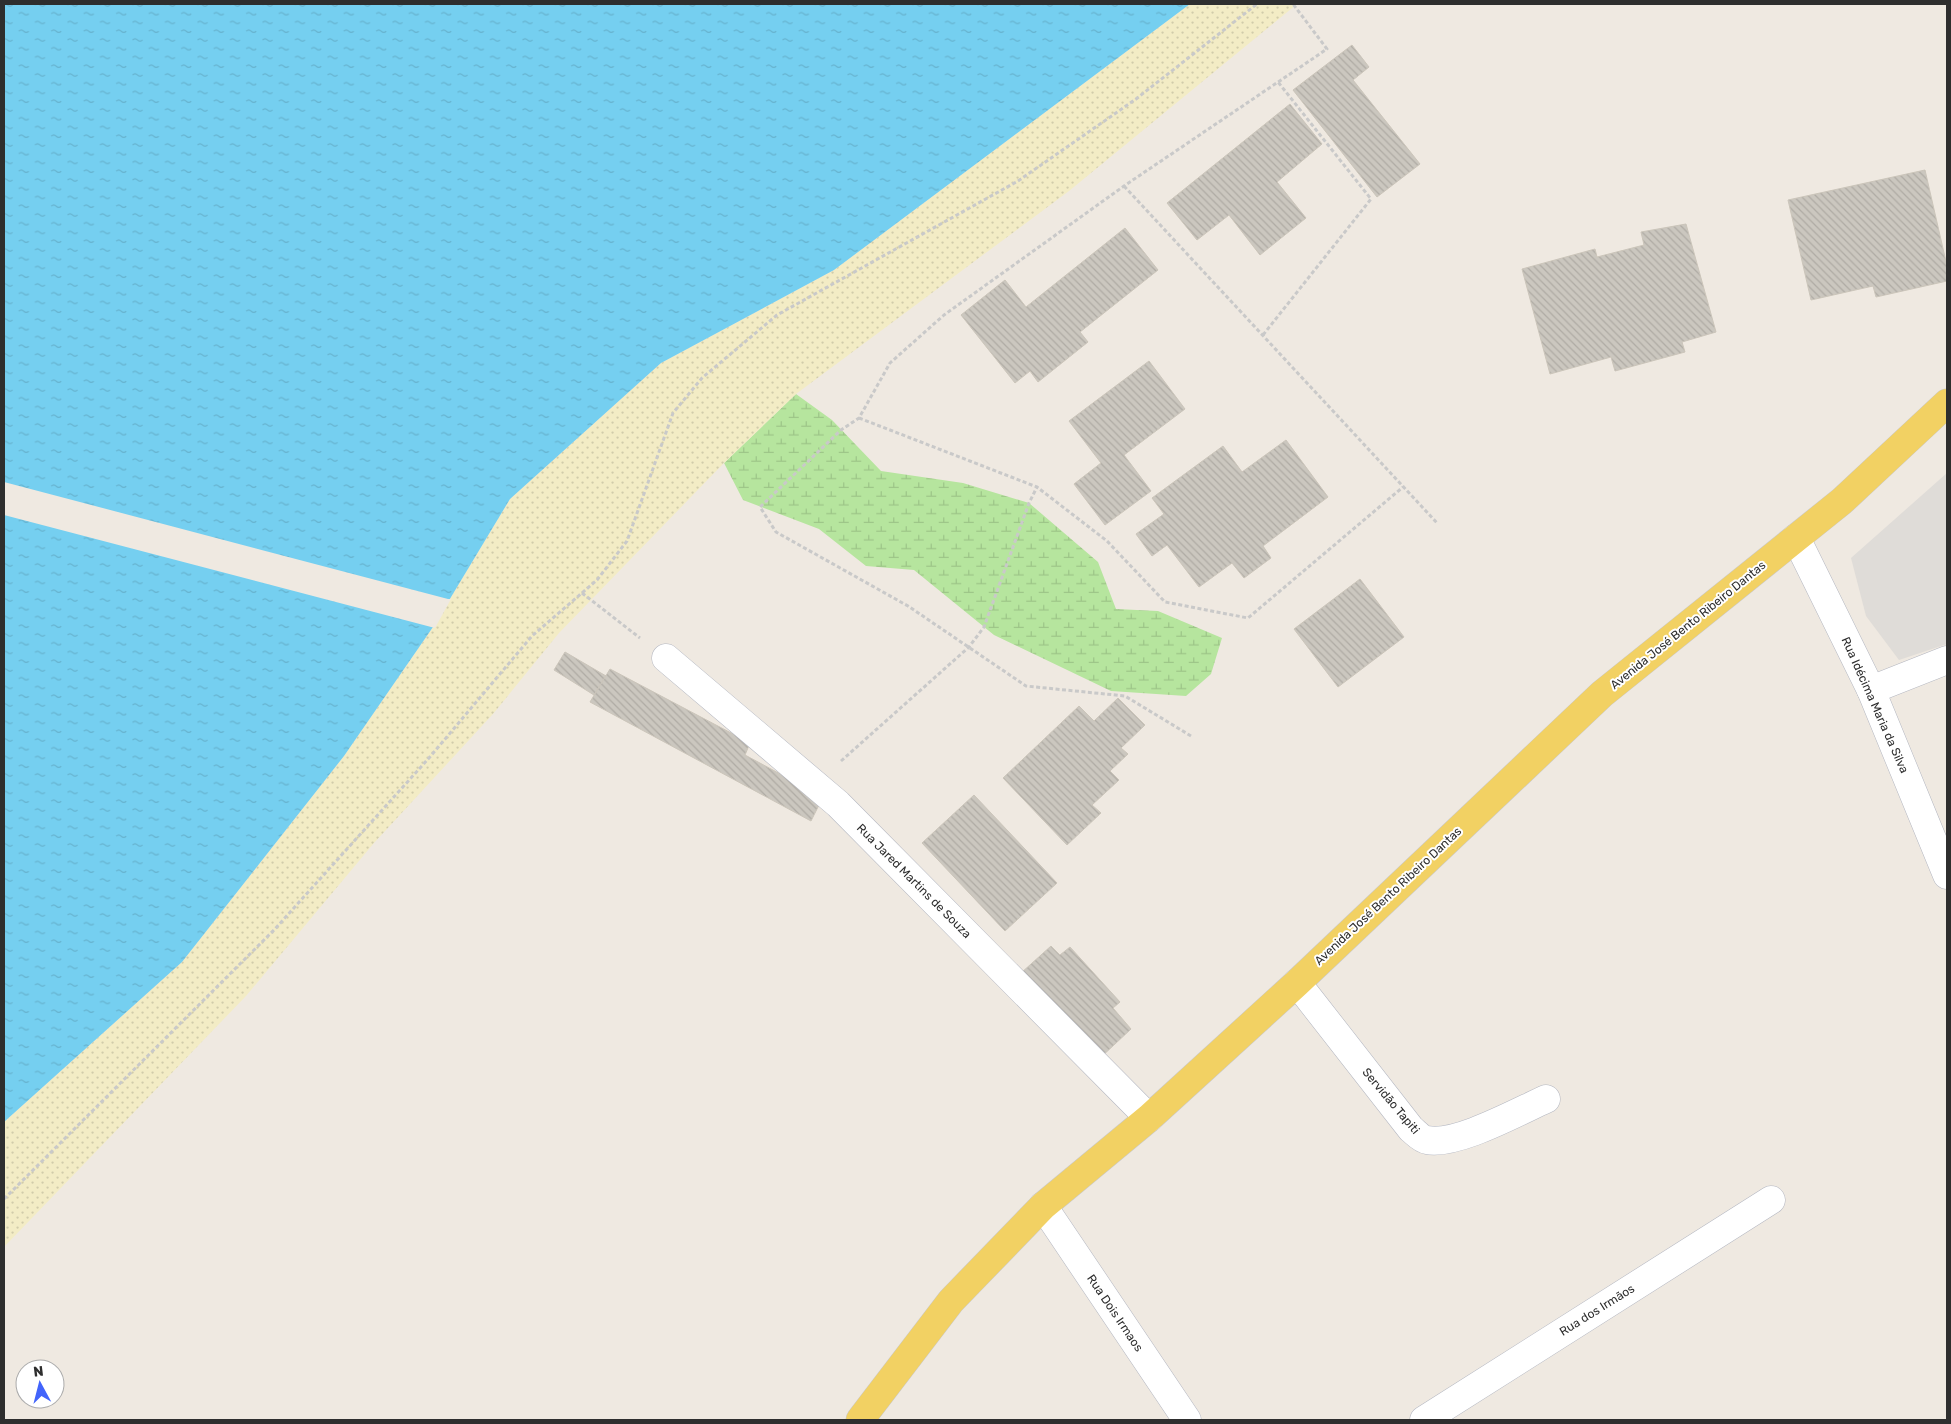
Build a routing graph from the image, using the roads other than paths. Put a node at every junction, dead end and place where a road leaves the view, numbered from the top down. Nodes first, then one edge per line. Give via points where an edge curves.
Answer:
1 (1947, 403) edge
2 (1796, 538) junction
3 (666, 658) road end
4 (1947, 660) edge
5 (1871, 690) junction
6 (1947, 875) edge
7 (1296, 983) junction
8 (1546, 1099) dead end
9 (1149, 1118) junction
10 (1771, 1200) dead end
11 (1043, 1206) junction
12 (860, 1420) edge
13 (1187, 1420) edge
14 (1424, 1420) edge

1 - 2 main road, Avenida José Bento Ribeiro Dantas via 1842,501
2 - 5 street, Rua Idécima Maria da Silva
2 - 7 main road, Avenida José Bento Ribeiro Dantas via 1602,694
3 - 9 street, Rua Jared Martins de Souza via 816,784
4 - 5 street
5 - 6 street, Rua Idécima Maria da Silva
7 - 8 street, Servidão Tapiti via 1411,1129 1424,1140 1459,1137
7 - 9 main road, Avenida José Bento Ribeiro Dantas
9 - 11 main road, Avenida José Bento Ribeiro Dantas
10 - 14 street, Rua dos Irmãos
11 - 12 main road, Avenida José Bento Ribeiro Dantas via 951,1301
11 - 13 street, Rua Dois Irmaos

